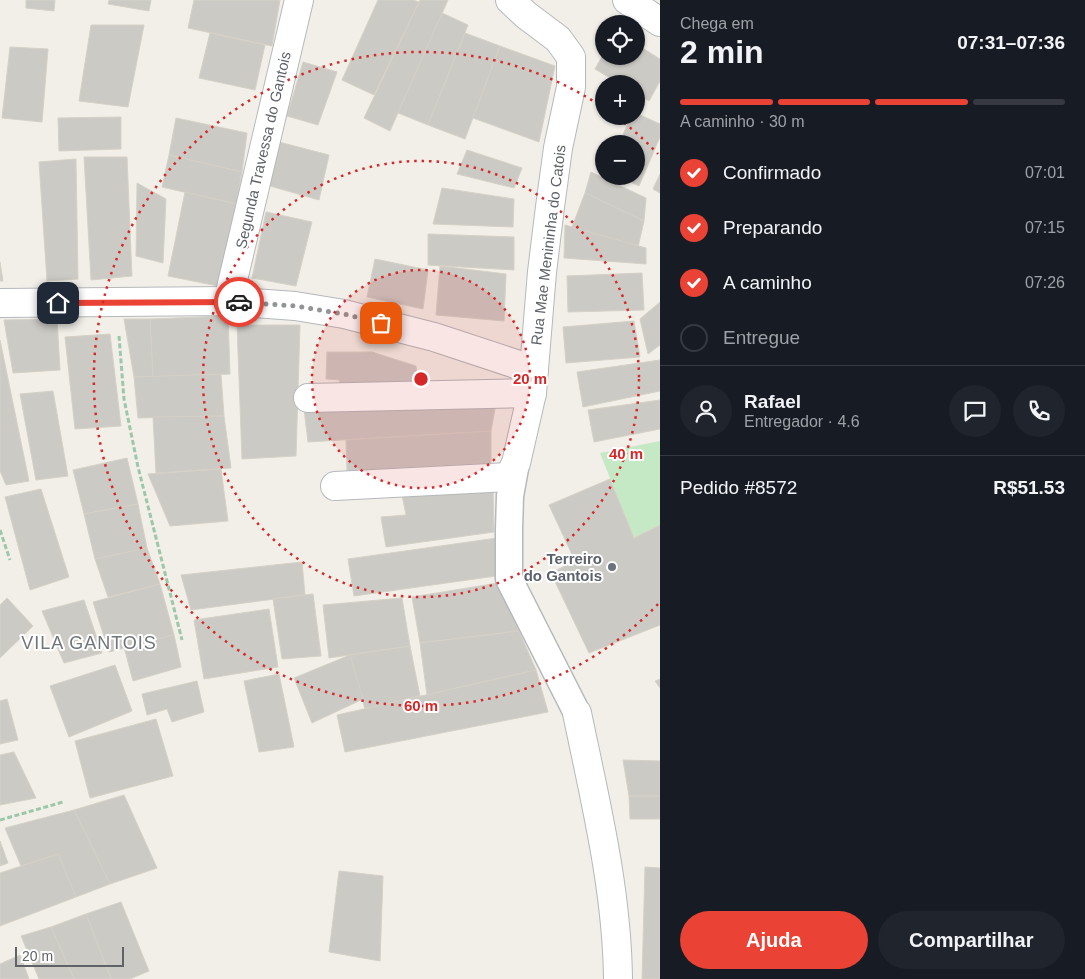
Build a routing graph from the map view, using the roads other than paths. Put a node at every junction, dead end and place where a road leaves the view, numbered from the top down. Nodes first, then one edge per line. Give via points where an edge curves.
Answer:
1 (299, 0) edge
2 (510, 0) edge
3 (627, 0) edge
4 (660, 22) edge
5 (228, 301) junction
6 (0, 303) edge
7 (533, 381) junction
8 (308, 398) dead end
9 (516, 463) junction
10 (335, 486) dead end
11 (576, 712) joint
12 (618, 979) edge

1 - 5 street, Segunda Travessa do Gantois
2 - 7 street, Rua Mae Menininha do Catois via 558,38 571,57 571,87 558,148 542,272
3 - 4 street
5 - 6 street
5 - 7 street via 344,314 434,337
7 - 8 street
7 - 9 street, Rua Mae Menininha do Catois
9 - 10 street via 509,477
9 - 11 street via 510,496 509,579
11 - 12 street via 607,859 618,944

